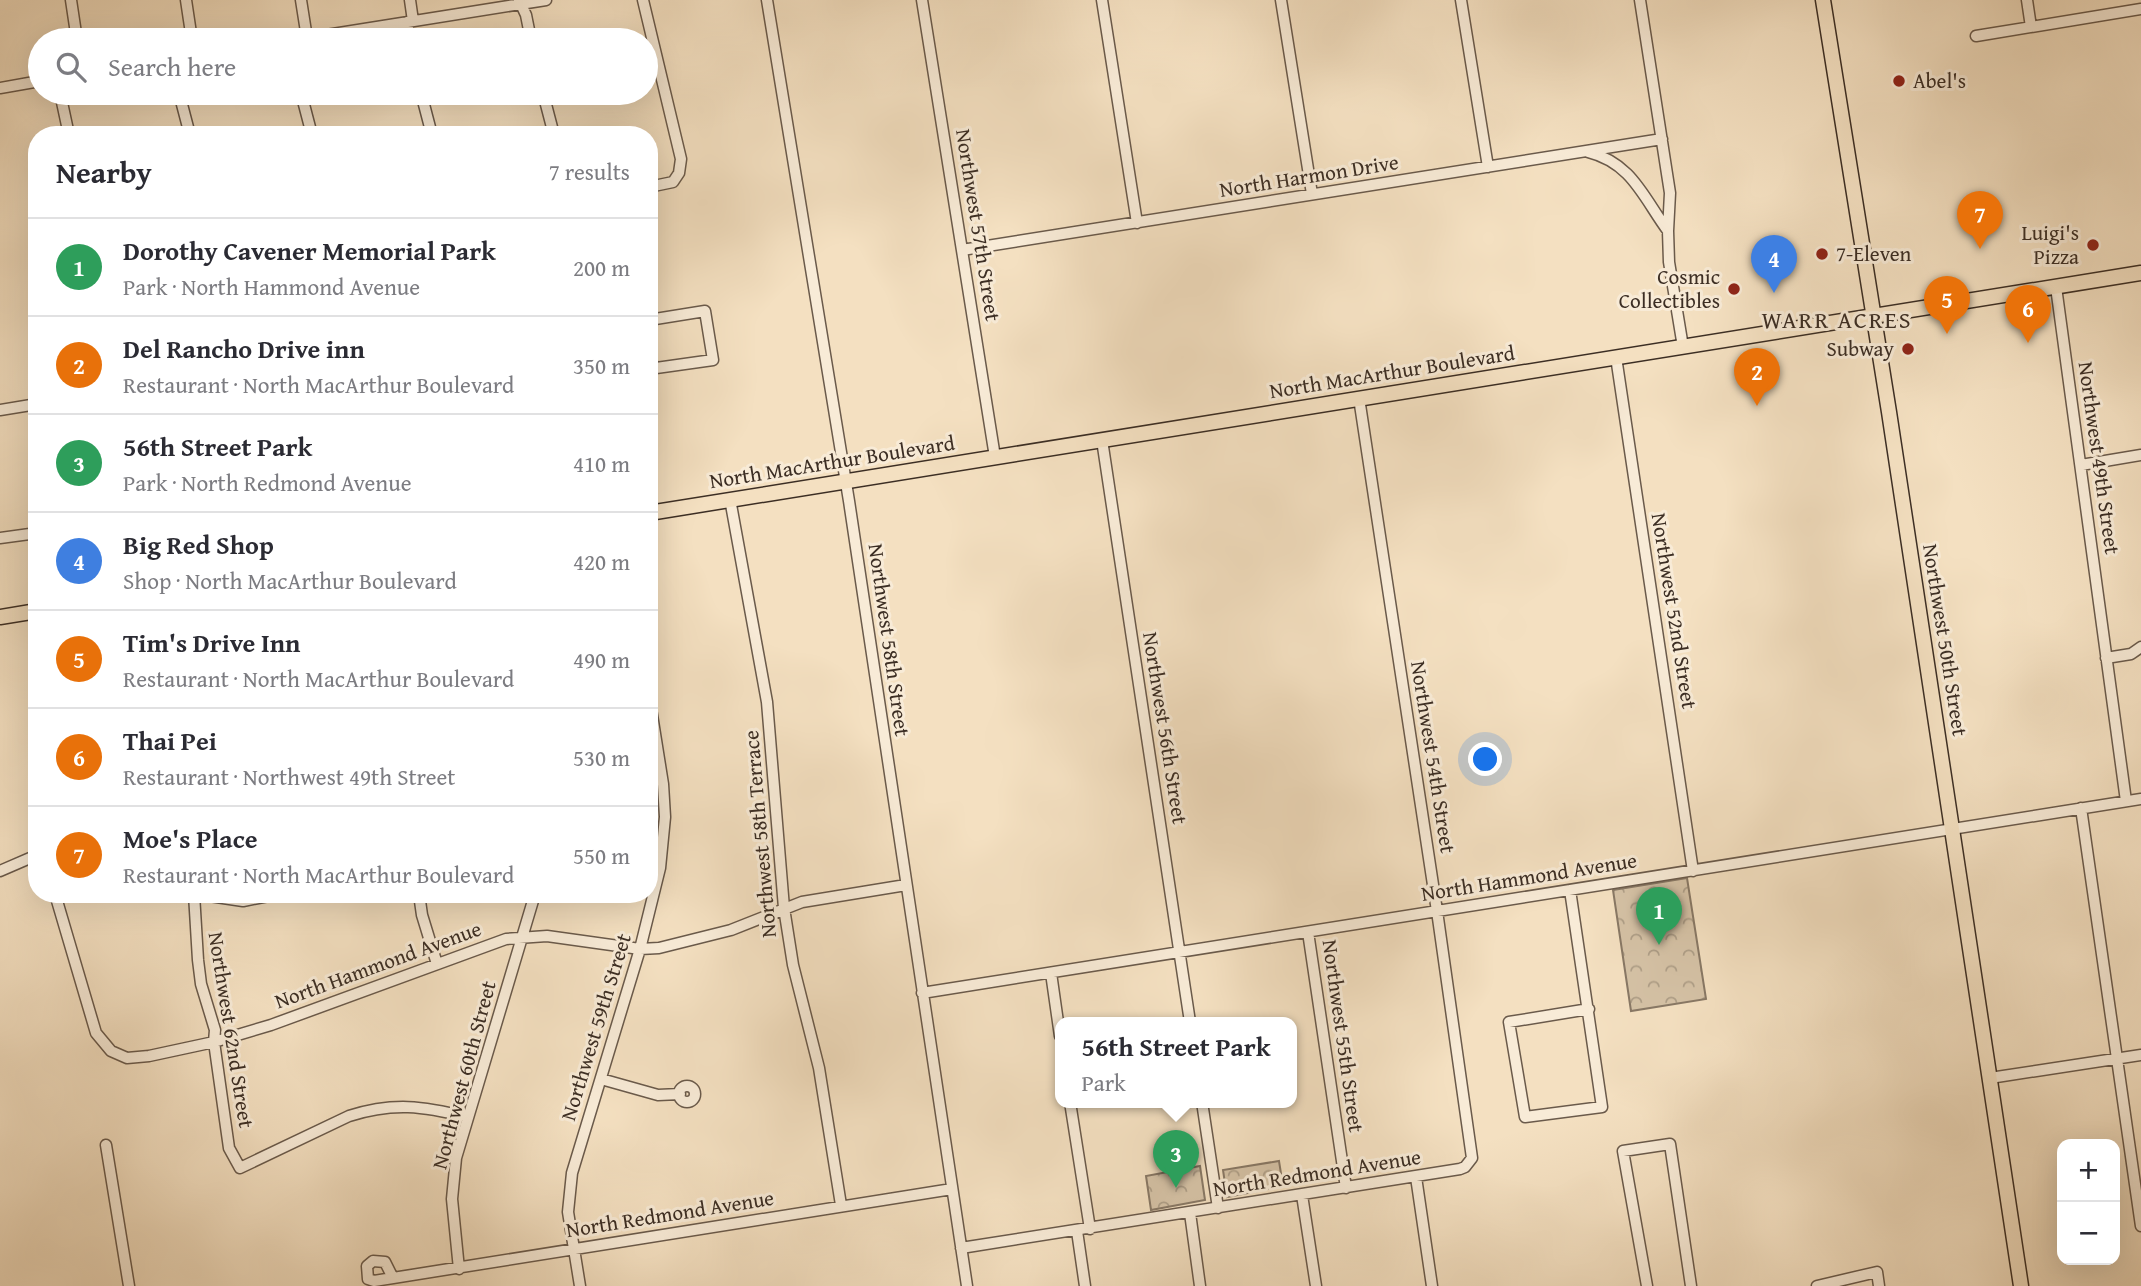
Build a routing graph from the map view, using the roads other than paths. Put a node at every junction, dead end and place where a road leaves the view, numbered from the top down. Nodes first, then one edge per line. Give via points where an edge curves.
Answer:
1 (71, 0) edge
2 (186, 0) edge
3 (300, 0) edge
4 (410, 0) edge
5 (546, 0) edge
6 (643, 0) edge
7 (768, 0) edge
8 (922, 0) edge
9 (1102, 0) edge
10 (1281, 0) edge
11 (1461, 0) edge
12 (1640, 0) edge
13 (1824, 0) edge
14 (2027, 0) edge
15 (520, 2) edge
16 (2141, 9) edge
17 (410, 21) junction
18 (2031, 27) junction
19 (75, 28) edge
20 (190, 28) edge
21 (305, 28) edge
22 (368, 28) edge
23 (410, 28) edge
24 (529, 28) edge
25 (650, 28) edge
26 (1976, 36) dead end
27 (658, 63) edge
28 (28, 83) edge
29 (0, 88) edge
30 (63, 105) edge
31 (182, 105) edge
32 (305, 105) edge
33 (424, 105) edge
34 (546, 105) edge
35 (67, 126) edge
36 (188, 126) edge
37 (310, 126) edge
38 (430, 126) edge
39 (552, 126) edge
40 (1662, 139) junction
41 (1584, 151) junction
42 (1488, 167) junction
43 (658, 185) edge
44 (1312, 194) junction
45 (1137, 223) junction
46 (1668, 231) junction
47 (962, 250) junction
48 (2141, 273) edge
49 (2056, 287) junction
50 (1874, 315) junction
51 (658, 319) edge
52 (1683, 346) junction
53 (1616, 357) junction
54 (658, 368) edge
55 (1359, 398) junction
56 (28, 405) edge
57 (0, 410) edge
58 (1102, 440) junction
59 (2141, 455) edge
60 (995, 457) junction
61 (2081, 465) junction
62 (845, 481) junction
63 (730, 499) junction
64 (658, 511) edge
65 (28, 534) edge
66 (0, 538) edge
67 (28, 612) edge
68 (0, 617) edge
69 (2141, 647) edge
70 (2106, 658) junction
71 (658, 751) edge
72 (2141, 799) edge
73 (2126, 801) junction
74 (2081, 808) junction
75 (1952, 829) junction
76 (28, 859) edge
77 (1693, 870) junction
78 (0, 871) edge
79 (658, 876) edge
80 (906, 885) junction
81 (1570, 890) junction
82 (58, 903) edge
83 (195, 903) edge
84 (420, 903) edge
85 (533, 903) edge
86 (651, 903) edge
87 (784, 908) junction
88 (1437, 911) junction
89 (1308, 932) junction
90 (524, 937) junction
91 (640, 949) junction
92 (1180, 952) junction
93 (437, 964) junction
94 (1051, 973) junction
95 (922, 993) junction
96 (1589, 1009) junction
97 (1057, 1017) edge
98 (1189, 1017) edge
99 (214, 1042) junction
100 (2141, 1055) edge
101 (2117, 1058) junction
102 (1990, 1078) junction
103 (601, 1079) junction
104 (680, 1094) dead end
105 (1071, 1108) edge
106 (1203, 1108) edge
107 (467, 1117) junction
108 (106, 1144) dead end
109 (1469, 1163) joint
110 (1416, 1177) junction
111 (1346, 1188) junction
112 (952, 1189) junction
113 (1302, 1195) junction
114 (841, 1205) junction
115 (1218, 1208) junction
116 (1189, 1213) junction
117 (2141, 1226) edge
118 (1090, 1229) junction
119 (1077, 1231) junction
120 (961, 1248) junction
121 (574, 1250) junction
122 (459, 1269) junction
123 (393, 1278) dead end
124 (128, 1286) edge
125 (580, 1286) edge
126 (967, 1286) edge
127 (1085, 1286) edge
128 (1200, 1286) edge
129 (1316, 1286) edge
130 (1432, 1286) edge
131 (1647, 1286) edge
132 (1691, 1286) edge
133 (1817, 1286) edge
134 (1879, 1286) edge
135 (2021, 1286) edge

1 - 19 street
2 - 20 street
3 - 21 street
4 - 17 street
5 - 15 street
6 - 25 street
7 - 62 street, Northwest 58th Street
8 - 47 street, Northwest 57th Street
9 - 45 street
10 - 44 street
11 - 42 street
12 - 40 street
13 - 50 main road, Northwest 50th Street
14 - 18 street
15 - 17 street
15 - 24 street
16 - 18 street
17 - 22 street
17 - 23 street
18 - 26 street
27 - 43 street via 681,159 673,182
28 - 29 street
30 - 35 street
31 - 36 street
32 - 37 street
33 - 38 street
34 - 39 street
40 - 41 street, North Harmon Drive
40 - 46 street via 1670,193
41 - 42 street, North Harmon Drive
41 - 46 street via 1604,156 1628,173
42 - 44 street, North Harmon Drive
44 - 45 street, North Harmon Drive
45 - 47 street, North Harmon Drive
46 - 52 street
47 - 60 street, Northwest 57th Street
48 - 49 main road, North MacArthur Boulevard
49 - 50 main road, North MacArthur Boulevard
49 - 61 street, Northwest 49th Street
50 - 52 main road, North MacArthur Boulevard
50 - 75 main road, Northwest 50th Street
51 - 54 street via 705,311 713,360
52 - 53 main road, North MacArthur Boulevard
53 - 55 main road, North MacArthur Boulevard
53 - 77 street, Northwest 52nd Street
55 - 58 main road, North MacArthur Boulevard
55 - 88 street, Northwest 54th Street
56 - 57 street
58 - 60 main road, North MacArthur Boulevard
58 - 92 street, Northwest 56th Street
59 - 61 street
60 - 62 main road, North MacArthur Boulevard
61 - 70 street, Northwest 49th Street
62 - 63 main road, North MacArthur Boulevard
62 - 80 street, Northwest 58th Street
63 - 64 main road, North MacArthur Boulevard
63 - 87 street, Northwest 58th Terrace via 767,702
65 - 66 street
67 - 68 main road
69 - 70 street via 2131,654
70 - 73 street, Northwest 49th Street
71 - 79 street, Northwest 59th Street via 665,817
72 - 73 street, North Hammond Avenue
73 - 74 street, North Hammond Avenue
74 - 75 street, North Hammond Avenue
74 - 101 street
75 - 77 street, North Hammond Avenue
75 - 102 main road, Northwest 50th Street
76 - 78 street
77 - 81 street, North Hammond Avenue
80 - 87 street, North Hammond Avenue
80 - 95 street, Northwest 58th Street
81 - 88 street, North Hammond Avenue
81 - 96 street
82 - 99 street, North Hammond Avenue via 96,1033 111,1051 136,1058
83 - 99 street, Northwest 62nd Street via 201,984 215,1030
84 - 93 street
85 - 90 street, Northwest 60th Street
86 - 91 street, Northwest 59th Street
87 - 91 street, North Hammond Avenue via 705,938
87 - 114 street, Northwest 58th Terrace via 819,1068
88 - 89 street, North Hammond Avenue
88 - 109 street, Northwest 54th Street via 1472,1152
89 - 92 street, North Hammond Avenue
89 - 111 street, Northwest 55th Street
90 - 91 street, North Hammond Avenue via 572,938
90 - 93 street, North Hammond Avenue
90 - 107 street, Northwest 60th Street
91 - 103 street, Northwest 59th Street
92 - 94 street, North Hammond Avenue
92 - 98 street, Northwest 56th Street
93 - 99 street, North Hammond Avenue
94 - 95 street, North Hammond Avenue
94 - 97 street
95 - 112 street, Northwest 58th Street
96 - 96 street via 1509,1022 1525,1117 1602,1107
99 - 107 street, Northwest 62nd Street via 229,1148 240,1168 365,1111 419,1106
100 - 101 street
101 - 102 street
101 - 117 street
102 - 135 main road, Northwest 50th Street
103 - 104 street via 658,1095
103 - 121 street, Northwest 59th Street via 572,1173 568,1212
105 - 118 street
106 - 115 street
107 - 122 street, Northwest 60th Street via 452,1199
108 - 124 street
109 - 110 street, North Redmond Avenue via 1460,1169
110 - 111 street, North Redmond Avenue
110 - 130 street
111 - 113 street, North Redmond Avenue
112 - 114 street, North Redmond Avenue
112 - 120 street, Northwest 58th Street
113 - 115 street, North Redmond Avenue
113 - 129 street
114 - 121 street, North Redmond Avenue
115 - 116 street, North Redmond Avenue
116 - 118 street, North Redmond Avenue
116 - 128 street
118 - 119 street, North Redmond Avenue
119 - 120 street, North Redmond Avenue
119 - 127 street
120 - 126 street, Northwest 58th Street
121 - 122 street, North Redmond Avenue
121 - 125 street, Northwest 59th Street
122 - 123 street, North Redmond Avenue
131 - 132 street via 1623,1151 1670,1144
133 - 134 street via 1877,1272

